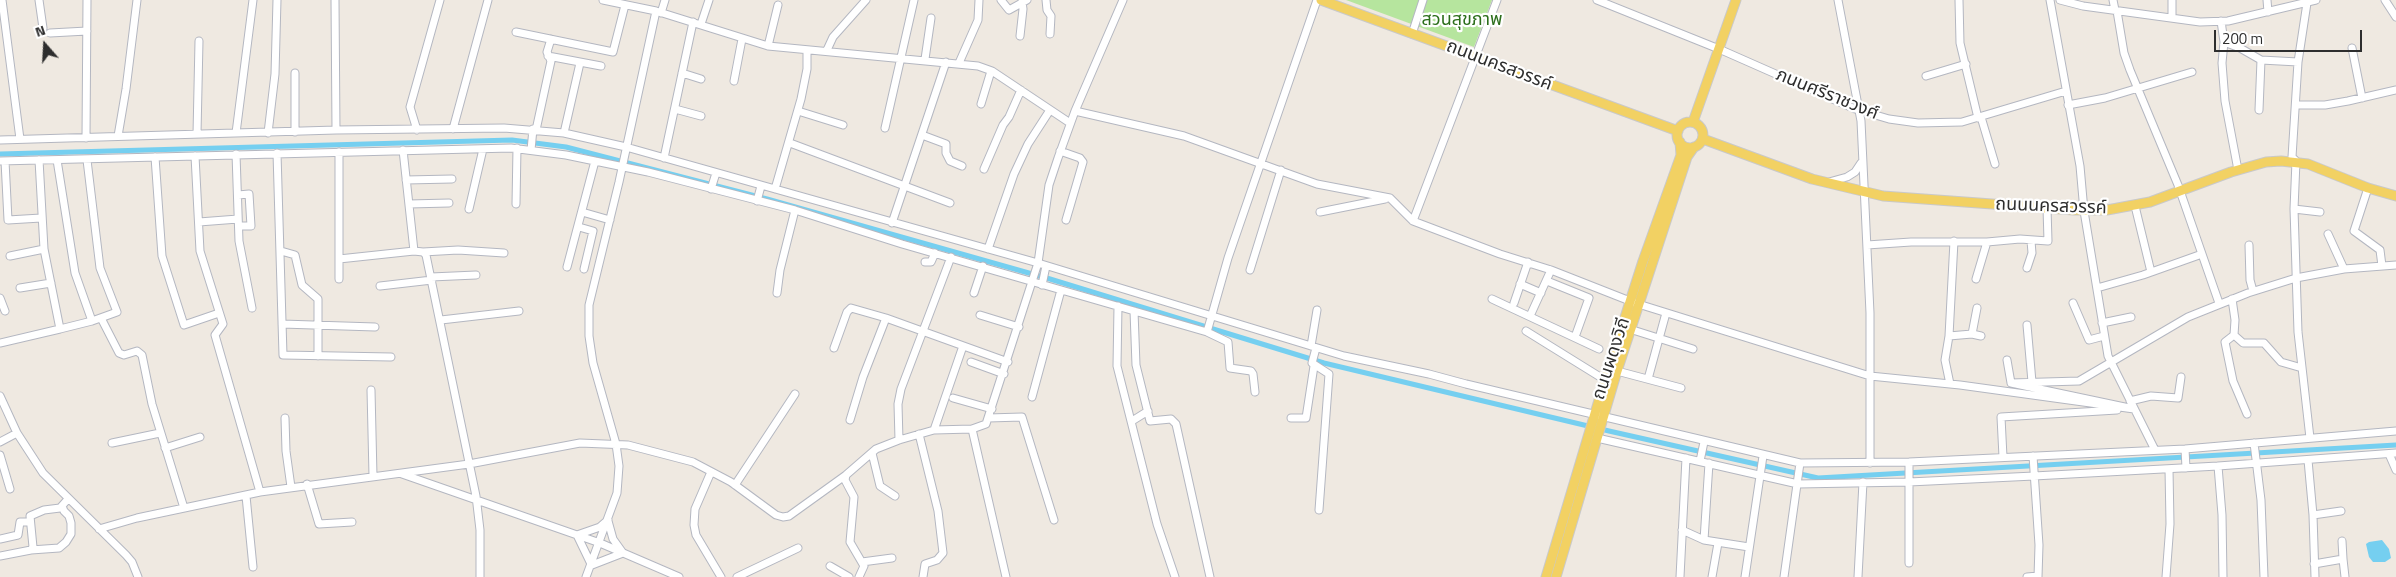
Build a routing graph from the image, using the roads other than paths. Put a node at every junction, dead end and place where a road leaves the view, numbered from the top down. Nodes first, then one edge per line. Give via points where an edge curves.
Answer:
1 (2, 0) edge
2 (39, 0) edge
3 (87, 0) edge
4 (137, 0) edge
5 (253, 0) edge
6 (277, 0) edge
7 (335, 0) edge
8 (440, 0) edge
9 (488, 0) edge
10 (603, 0) edge
11 (665, 0) edge
12 (710, 0) edge
13 (866, 0) edge
14 (914, 0) edge
15 (978, 0) edge
16 (1001, 0) edge
17 (1046, 0) edge
18 (1123, 0) edge
19 (1317, 0) edge
20 (1321, 0) edge
21 (1424, 0) edge
22 (1497, 0) edge
23 (1736, 0) edge
24 (1838, 0) edge
25 (1959, 0) edge
26 (2050, 0) edge
27 (2060, 0) edge
28 (2113, 0) edge
29 (2172, 0) edge
30 (2267, 0) edge
31 (2316, 0) edge
32 (2385, 0) edge
33 (1024, 1) edge
34 (1601, 1) edge
35 (2307, 3) junction
36 (625, 5) junction
37 (778, 5) dead end
38 (2116, 10) junction
39 (659, 12) junction
40 (2268, 12) junction
41 (2396, 17) edge
42 (931, 18) dead end
43 (2172, 18) junction
44 (2221, 21) junction
45 (693, 22) junction
46 (701, 24) junction
47 (43, 28) dead end
48 (87, 31) junction
49 (516, 32) dead end
50 (50, 33) dead end
51 (1050, 34) dead end
52 (1412, 34) junction
53 (1020, 36) dead end
54 (551, 39) junction
55 (742, 39) junction
56 (199, 41) dead end
57 (2224, 42) junction
58 (768, 46) junction
59 (2352, 48) dead end
60 (1719, 49) junction
61 (827, 50) junction
62 (807, 51) junction
63 (548, 56) junction
64 (902, 57) junction
65 (1476, 57) junction
66 (925, 59) junction
67 (2261, 60) junction
68 (946, 62) junction
69 (2298, 62) junction
70 (580, 63) junction
71 (959, 63) junction
72 (1966, 64) junction
73 (601, 66) dead end
74 (991, 71) junction
75 (2192, 72) dead end
76 (295, 73) dead end
77 (682, 73) junction
78 (1926, 76) dead end
79 (701, 79) dead end
80 (734, 82) dead end
81 (2139, 88) junction
82 (1021, 90) junction
83 (2396, 90) edge
84 (2066, 91) junction
85 (2362, 98) junction
86 (981, 104) dead end
87 (2068, 104) junction
88 (2296, 105) junction
89 (675, 109) junction
90 (1050, 110) junction
91 (1860, 110) junction
92 (2259, 110) dead end
93 (798, 111) junction
94 (1074, 111) junction
95 (701, 116) dead end
96 (1980, 117) junction
97 (1693, 122) junction
98 (1070, 123) junction
99 (843, 125) dead end
100 (885, 128) dead end
101 (453, 129) junction
102 (336, 130) junction
103 (417, 130) junction
104 (535, 130) junction
105 (1678, 131) junction
106 (295, 132) junction
107 (236, 133) junction
108 (268, 133) junction
109 (564, 133) junction
110 (197, 134) junction
111 (922, 135) junction
112 (118, 136) junction
113 (86, 138) junction
114 (20, 139) junction
115 (1702, 139) junction
116 (0, 140) edge
117 (1680, 142) junction
118 (790, 143) junction
119 (1694, 147) junction
120 (483, 148) junction
121 (517, 148) junction
122 (403, 150) junction
123 (531, 150) junction
124 (625, 150) junction
125 (1060, 151) junction
126 (339, 152) junction
127 (277, 153) junction
128 (236, 154) junction
129 (195, 156) junction
130 (155, 157) junction
131 (664, 158) junction
132 (38, 160) junction
133 (56, 160) junction
134 (87, 160) junction
135 (2, 161) edge
136 (595, 161) junction
137 (1862, 161) junction
138 (2296, 161) junction
139 (1261, 162) junction
140 (1995, 164) dead end
141 (623, 165) junction
142 (962, 166) dead end
143 (984, 169) dead end
144 (1281, 170) junction
145 (2238, 170) junction
146 (715, 174) junction
147 (452, 179) dead end
148 (406, 180) junction
149 (1824, 182) junction
150 (905, 186) junction
151 (761, 187) junction
152 (711, 188) junction
153 (2368, 188) junction
154 (775, 189) junction
155 (2180, 191) junction
156 (1864, 193) junction
157 (238, 194) junction
158 (2396, 196) edge
159 (1390, 198) junction
160 (758, 200) junction
161 (449, 203) dead end
162 (950, 203) dead end
163 (409, 204) junction
164 (516, 204) dead end
165 (2136, 206) junction
166 (2047, 208) junction
167 (469, 209) dead end
168 (2294, 209) junction
169 (795, 210) junction
170 (2084, 211) junction
171 (582, 212) junction
172 (1320, 212) dead end
173 (2320, 212) dead end
174 (41, 218) junction
175 (610, 220) junction
176 (1066, 220) dead end
177 (1413, 221) junction
178 (199, 222) junction
179 (238, 223) junction
180 (892, 223) junction
181 (579, 227) junction
182 (2328, 234) dead end
183 (1954, 241) junction
184 (2031, 241) junction
185 (1987, 242) junction
186 (1867, 245) junction
187 (2249, 245) dead end
188 (44, 249) junction
189 (988, 249) junction
190 (282, 251) junction
191 (414, 251) junction
192 (423, 252) junction
193 (504, 253) dead end
194 (935, 253) junction
195 (2202, 254) junction
196 (10, 256) dead end
197 (951, 257) junction
198 (339, 258) junction
199 (925, 262) dead end
200 (1528, 262) junction
201 (1038, 264) junction
202 (2396, 265) edge
203 (983, 266) junction
204 (1046, 266) junction
205 (2382, 266) junction
206 (567, 267) dead end
207 (2028, 268) dead end
208 (584, 269) dead end
209 (2344, 269) junction
210 (1250, 270) dead end
211 (1551, 270) junction
212 (2151, 272) junction
213 (476, 275) dead end
214 (431, 278) junction
215 (2296, 278) junction
216 (339, 279) dead end
217 (1976, 279) dead end
218 (1547, 281) junction
219 (1033, 282) junction
220 (51, 283) junction
221 (1520, 284) junction
222 (1042, 285) junction
223 (380, 286) dead end
224 (20, 288) dead end
225 (2098, 288) junction
226 (1062, 290) junction
227 (2253, 291) junction
228 (777, 293) dead end
229 (974, 293) dead end
230 (1541, 293) junction
231 (0, 298) edge
232 (2232, 298) junction
233 (1492, 299) dead end
234 (1514, 303) dead end
235 (1635, 303) junction
236 (2073, 303) dead end
237 (2219, 303) junction
238 (1118, 306) junction
239 (252, 308) dead end
240 (1977, 308) dead end
241 (1317, 310) dead end
242 (5, 311) dead end
243 (519, 311) dead end
244 (1134, 312) junction
245 (1666, 313) junction
246 (219, 314) junction
247 (980, 315) dead end
248 (1530, 316) junction
249 (1213, 317) junction
250 (2131, 317) dead end
251 (101, 318) junction
252 (886, 318) junction
253 (441, 320) junction
254 (92, 321) junction
255 (2102, 323) junction
256 (282, 324) junction
257 (2027, 325) dead end
258 (319, 326) junction
259 (1019, 327) junction
260 (375, 328) dead end
261 (60, 329) junction
262 (922, 331) junction
263 (1208, 331) junction
264 (1526, 331) dead end
265 (1636, 331) dead end
266 (1972, 334) junction
267 (2234, 335) junction
268 (1949, 336) junction
269 (1982, 336) dead end
270 (2104, 336) junction
271 (1575, 337) junction
272 (1659, 338) junction
273 (0, 343) edge
274 (963, 346) junction
275 (834, 348) dead end
276 (1314, 348) junction
277 (1599, 349) dead end
278 (1693, 349) dead end
279 (318, 356) junction
280 (390, 356) dead end
281 (2007, 360) dead end
282 (972, 362) dead end
283 (1008, 362) junction
284 (2110, 364) junction
285 (1313, 365) junction
286 (2302, 368) junction
287 (1617, 371) junction
288 (1004, 374) junction
289 (1870, 376) junction
290 (2181, 377) dead end
291 (1648, 379) junction
292 (1605, 380) junction
293 (2032, 382) junction
294 (2011, 383) junction
295 (1950, 384) junction
296 (1681, 388) dead end
297 (371, 390) dead end
298 (1255, 392) dead end
299 (795, 394) dead end
300 (0, 396) edge
301 (1032, 397) dead end
302 (953, 398) dead end
303 (2130, 401) junction
304 (992, 409) junction
305 (2134, 409) junction
306 (1148, 411) junction
307 (2247, 414) dead end
308 (285, 418) dead end
309 (988, 418) junction
310 (1292, 418) dead end
311 (1597, 418) junction
312 (850, 420) dead end
313 (1132, 421) junction
314 (972, 429) junction
315 (934, 430) junction
316 (17, 432) junction
317 (2396, 432) edge
318 (160, 433) junction
319 (918, 434) junction
320 (1595, 434) junction
321 (200, 437) dead end
322 (2310, 438) junction
323 (899, 440) junction
324 (0, 442) edge
325 (1704, 442) junction
326 (112, 443) dead end
327 (2254, 443) junction
328 (616, 444) junction
329 (165, 448) junction
330 (2185, 449) junction
331 (2155, 450) junction
332 (872, 453) junction
333 (2393, 453) edge
334 (0, 455) edge
335 (1763, 456) junction
336 (2033, 456) junction
337 (2003, 457) junction
338 (1686, 458) junction
339 (2308, 460) junction
340 (1700, 461) junction
341 (1909, 462) junction
342 (1800, 463) junction
343 (1870, 463) junction
344 (469, 464) junction
345 (1709, 464) junction
346 (2256, 464) junction
347 (2218, 466) junction
348 (2186, 468) junction
349 (2169, 469) junction
350 (2396, 470) edge
351 (710, 472) junction
352 (399, 474) junction
353 (846, 475) junction
354 (374, 476) junction
355 (1760, 476) junction
356 (2034, 476) junction
357 (1863, 482) junction
358 (1909, 482) junction
359 (307, 484) junction
360 (1798, 484) junction
361 (735, 485) junction
362 (292, 487) junction
363 (10, 489) dead end
364 (260, 492) junction
365 (246, 496) junction
366 (896, 496) dead end
367 (68, 499) junction
368 (476, 499) junction
369 (62, 506) junction
370 (184, 508) junction
371 (1319, 510) dead end
372 (2342, 511) dead end
373 (2313, 515) junction
374 (608, 520) junction
375 (1054, 520) dead end
376 (30, 522) junction
377 (352, 522) dead end
378 (99, 528) junction
379 (1682, 530) junction
380 (577, 535) junction
381 (0, 539) edge
382 (1704, 540) junction
383 (2342, 541) dead end
384 (1718, 543) junction
385 (600, 544) junction
386 (1749, 547) junction
387 (798, 548) dead end
388 (31, 550) junction
389 (622, 553) junction
390 (0, 556) edge
391 (892, 558) dead end
392 (2343, 559) junction
393 (862, 562) junction
394 (1909, 563) dead end
395 (2314, 564) junction
396 (591, 565) junction
397 (830, 566) dead end
398 (254, 567) dead end
399 (138, 577) edge
400 (480, 577) edge
401 (586, 577) edge
402 (679, 577) edge
403 (721, 577) edge
404 (737, 577) edge
405 (850, 577) edge
406 (859, 577) edge
407 (923, 577) edge
408 (1006, 577) edge
409 (1175, 577) edge
410 (1210, 577) edge
411 (1546, 577) edge
412 (1556, 577) edge
413 (1680, 577) edge
414 (1712, 577) edge
415 (1745, 577) edge
416 (1784, 577) edge
417 (1858, 577) edge
418 (2027, 577) edge
419 (2038, 577) edge
420 (2166, 577) edge
421 (2223, 577) edge
422 (2264, 577) edge
423 (2314, 577) edge
424 (2345, 577) edge

1 - 114 street
2 - 47 street
3 - 48 street
4 - 112 street
5 - 107 street
6 - 108 street via 275,74
7 - 102 street
8 - 103 street via 410,107
9 - 101 street
10 - 36 street
11 - 39 street
12 - 46 street
13 - 61 street via 833,37
14 - 64 street
15 - 71 street via 978,20
16 - 33 street via 1009,10
17 - 51 street via 1051,16
18 - 94 street
19 - 139 street
20 - 52 main road, ถนนนครสวรรค์
21 - 52 street
22 - 65 street
23 - 60 main road
24 - 91 street
25 - 72 street via 1958,27
26 - 84 street
27 - 38 street
28 - 38 street
29 - 43 street
30 - 40 street
31 - 35 street
32 - 41 street
33 - 53 street
34 - 60 street, ภนนศรีราชวงศ์
35 - 40 street
35 - 69 street
36 - 39 street
36 - 54 street via 613,52
37 - 58 street
38 - 43 street
38 - 81 street via 2124,53
39 - 45 street
39 - 124 street
40 - 44 street
42 - 66 street
43 - 44 street
44 - 57 street
45 - 46 street
45 - 77 street
46 - 55 street
48 - 50 street
48 - 113 street
49 - 54 street
52 - 65 main road, ถนนนครสวรรค์
54 - 63 street
55 - 58 street
55 - 80 street
56 - 110 street
57 - 67 street
57 - 145 street via 2225,101
58 - 62 street
59 - 85 street
60 - 91 street, ภนนศรีราชวงศ์
60 - 97 main road
61 - 62 street
61 - 64 street
62 - 93 street via 807,69
63 - 70 street
63 - 104 street via 551,61
64 - 66 street
64 - 100 street
65 - 105 main road, ถนนนครสวรรค์
65 - 177 street
66 - 68 street
67 - 69 street
67 - 92 street
68 - 71 street
68 - 111 street
69 - 88 street
70 - 73 street
70 - 109 street
71 - 74 street
72 - 78 street
72 - 96 street
74 - 82 street
74 - 86 street
75 - 81 street
76 - 106 street
77 - 79 street
77 - 89 street
81 - 87 street
81 - 155 street
82 - 90 street
82 - 143 street
83 - 85 street
84 - 87 street
84 - 96 street, ภนนศรีราชวงศ์
85 - 88 street via 2325,105
87 - 170 street via 2080,166
88 - 138 street via 2292,157
89 - 95 street
89 - 131 street
90 - 98 street
90 - 189 street via 1028,144 1014,174
91 - 96 street, ภนนศรีราชวงศ์ via 1918,123 1962,122
91 - 137 street
93 - 99 street
93 - 118 street
94 - 98 street
94 - 139 street via 1184,136
96 - 140 street
97 - 105 main road via 1684,124
97 - 115 main road via 1700,127
98 - 125 street
101 - 103 street
101 - 104 street
102 - 103 street
102 - 106 street
104 - 109 street
104 - 123 street
105 - 117 main road
106 - 108 street
107 - 108 street
107 - 110 street
109 - 124 street
110 - 112 street
111 - 142 street via 946,144 950,161
111 - 150 street
112 - 113 street
113 - 114 street
114 - 116 street
115 - 119 main road
115 - 149 main road, ถนนนครสวรรค์
117 - 119 main road via 1686,147
117 - 235 main road, ถนนผดุงวิถี via 1682,155 1643,261
118 - 150 street
118 - 154 street
119 - 235 main road, ถนนผดุงวิถี via 1687,157
120 - 121 street
120 - 122 street
120 - 167 street
121 - 123 street
121 - 164 street
122 - 126 street
122 - 148 street
123 - 136 street
124 - 131 street
124 - 141 street
125 - 176 street via 1083,162
125 - 201 street via 1049,185
126 - 127 street
126 - 198 street
127 - 128 street
127 - 190 street
128 - 129 street
128 - 157 street
129 - 130 street
129 - 178 street
130 - 134 street
130 - 246 street via 162,256 184,325
131 - 146 street
132 - 133 street
132 - 135 street
132 - 174 street
133 - 134 street
133 - 254 street via 75,273
134 - 251 street via 100,268 117,312
135 - 174 street via 8,220
136 - 141 street
136 - 171 street
137 - 149 street via 1847,177
137 - 156 street
138 - 145 main road, ถนนนครสวรรค์ via 2266,162
138 - 153 main road, ถนนนครสวรรค์
138 - 168 street
139 - 144 street
139 - 249 street via 1228,258
141 - 152 street
141 - 175 street
144 - 159 street via 1317,184
144 - 210 street
145 - 155 main road, ถนนนครสวรรค์
146 - 151 street
146 - 152 street
147 - 148 street
148 - 163 street
149 - 156 main road, ถนนนครสวรรค์
150 - 162 street
150 - 180 street
151 - 154 street
151 - 160 street
152 - 160 street
153 - 158 main road, ถนนนครสวรรค์
153 - 205 street via 2354,231 2380,250
154 - 180 street
155 - 165 main road, ถนนนครสวรรค์
155 - 195 street
156 - 166 main road, ถนนนครสวรรค์
156 - 186 street
157 - 179 street
157 - 179 street via 249,194 252,226
159 - 172 street
159 - 177 street
160 - 169 street
161 - 163 street
163 - 191 street
165 - 170 main road, ถนนนครสวรรค์
165 - 212 street
166 - 170 main road, ถนนนครสวรรค์
166 - 184 street via 2048,241
168 - 173 street
168 - 215 street
169 - 194 street
169 - 228 street
170 - 225 street
171 - 175 street
171 - 181 street
174 - 188 street
175 - 328 street via 592,291 589,322 593,364
177 - 200 street
178 - 179 street
178 - 246 street via 200,251
179 - 239 street
180 - 189 street
181 - 206 street
181 - 208 street via 593,231
182 - 209 street
183 - 185 street
183 - 186 street
183 - 268 street
184 - 185 street
184 - 207 street
185 - 217 street
186 - 289 street
187 - 227 street
188 - 196 street
188 - 220 street
189 - 201 street
190 - 256 street
190 - 258 street via 295,255 302,285 317,297
191 - 192 street
191 - 198 street
192 - 193 street
192 - 214 street
194 - 197 street
194 - 199 street via 931,262
195 - 212 street
195 - 237 street
197 - 203 street
197 - 262 street
198 - 216 street
200 - 211 street
200 - 221 street
201 - 204 street
201 - 219 street
202 - 205 street
203 - 219 street
203 - 229 street
204 - 222 street
204 - 249 street
205 - 209 street
209 - 215 street
211 - 218 street
211 - 235 street
212 - 225 street
213 - 214 street
214 - 223 street
214 - 253 street
215 - 227 street
215 - 286 street
218 - 230 street
218 - 271 street via 1589,298
219 - 222 street
219 - 259 street
220 - 224 street
220 - 261 street
221 - 230 street
221 - 234 street
222 - 226 street
225 - 255 street
226 - 238 street
226 - 301 street
227 - 232 street
230 - 248 street
231 - 242 street
232 - 237 street
232 - 267 street via 2236,320
233 - 248 street
235 - 245 street
235 - 287 main road, ถนนผดุงวิถี
235 - 292 main road, ถนนผดุงวิถี
236 - 270 street via 2089,340
237 - 284 street via 2188,317
238 - 244 street
238 - 313 street via 1116,360
240 - 266 street
241 - 276 street
243 - 253 street
244 - 263 street
244 - 306 street via 1136,366
245 - 272 street
245 - 289 street
246 - 364 street via 223,324 215,335
247 - 259 street
248 - 271 street
249 - 263 street
249 - 276 street
250 - 255 street
251 - 254 street
251 - 318 street via 119,353 124,355 137,351 142,354
252 - 262 street
252 - 275 street via 851,308 846,312
252 - 312 street
253 - 344 street
254 - 261 street
255 - 270 street
256 - 258 street
256 - 279 street via 283,355
257 - 293 street
258 - 260 street
258 - 279 street
259 - 283 street
261 - 273 street
262 - 274 street
262 - 323 street via 901,389
263 - 298 street via 1228,342 1230,368 1251,371
264 - 292 street
265 - 272 street
266 - 268 street
266 - 269 street
267 - 286 street via 2244,343 2264,343 2281,362
267 - 307 street via 2226,342 2228,361
268 - 295 street via 1945,360
270 - 284 street
271 - 277 street
272 - 278 street
272 - 291 street
274 - 283 street
274 - 315 street
276 - 285 street
276 - 311 street
279 - 280 street
281 - 294 street
282 - 288 street
283 - 288 street
284 - 293 street via 2078,380
284 - 303 street
285 - 310 street via 1306,418
285 - 371 street via 1330,374
286 - 322 street
287 - 291 street
287 - 311 main road, ถนนผดุงวิถี
288 - 304 street
289 - 295 street
289 - 343 street
290 - 303 street via 2178,398 2151,396
291 - 296 street
292 - 311 main road, ถนนผดุงวิถี
293 - 294 street
294 - 305 street
295 - 305 street
297 - 354 street
299 - 361 street
300 - 316 street
302 - 304 street
303 - 305 street
304 - 309 street
305 - 331 street
305 - 337 street via 2001,417
306 - 313 street
306 - 410 street via 1150,421 1171,419 1176,424
308 - 362 street
309 - 314 street via 986,424
309 - 375 street via 1022,417
311 - 320 main road, ถนนผดุงวิถี
311 - 325 street
313 - 409 street via 1157,524
314 - 315 street
314 - 408 street
315 - 319 street
316 - 324 street
316 - 367 street via 43,473
317 - 322 street
318 - 326 street
318 - 329 street
319 - 323 street
319 - 407 street via 938,511 943,553 937,560 925,564
320 - 338 street
320 - 411 main road, ถนนผดุงวิถี
320 - 412 main road, ถนนผดุงวิถี
321 - 329 street
322 - 327 street
323 - 332 street
325 - 335 street
325 - 340 street
327 - 330 street
327 - 346 street
328 - 344 street via 576,444
328 - 351 street via 693,462
328 - 374 street via 619,466 617,493
329 - 370 street
330 - 331 street
330 - 348 street
331 - 336 street
332 - 353 street
332 - 366 street via 880,486
333 - 339 street
333 - 350 street
334 - 363 street
335 - 342 street
335 - 355 street
336 - 337 street
336 - 356 street
337 - 341 street
338 - 340 street
338 - 379 street
339 - 346 street
339 - 373 street
340 - 345 street
341 - 343 street
341 - 358 street
342 - 343 street
342 - 360 street
344 - 352 street
344 - 368 street
345 - 355 street
345 - 382 street
346 - 347 street
346 - 422 street
347 - 348 street
347 - 421 street
348 - 349 street
349 - 356 street
349 - 420 street via 2170,524
351 - 361 street
351 - 403 street via 695,509 694,525
352 - 354 street
352 - 368 street
353 - 361 street via 789,516 776,515
353 - 393 street via 854,497 850,542
354 - 359 street
355 - 360 street
355 - 386 street
356 - 358 street
356 - 419 street
357 - 358 street
357 - 360 street
357 - 417 street
358 - 394 street
359 - 362 street
359 - 377 street via 319,524
360 - 416 street
362 - 364 street
364 - 365 street
365 - 370 street
365 - 398 street
367 - 369 street
367 - 378 street
368 - 380 street
368 - 400 street
369 - 376 street via 30,516
369 - 388 street via 71,524 71,534 66,542 60,548
370 - 378 street
372 - 373 street
373 - 395 street
374 - 380 street via 600,527
374 - 385 street
374 - 389 street via 613,540
376 - 381 street via 20,522 18,535
376 - 388 street
378 - 399 street via 132,562
379 - 382 street
379 - 413 street
380 - 385 street
380 - 396 street
382 - 384 street
383 - 392 street
384 - 386 street
384 - 414 street
385 - 389 street
385 - 396 street
386 - 415 street
387 - 404 street
388 - 390 street
389 - 396 street
389 - 402 street
391 - 393 street
392 - 395 street
392 - 424 street
393 - 406 street via 864,566
395 - 423 street
396 - 401 street
397 - 405 street
418 - 419 street

